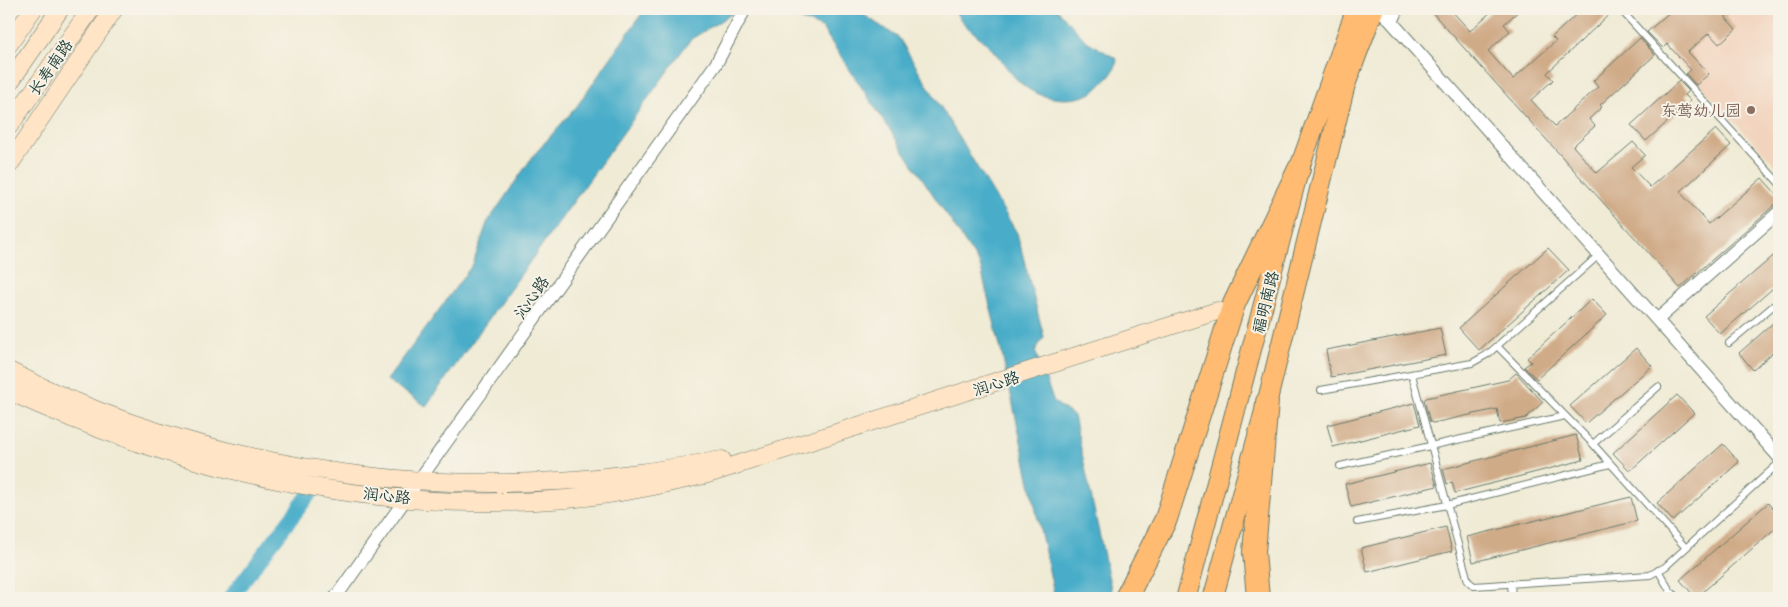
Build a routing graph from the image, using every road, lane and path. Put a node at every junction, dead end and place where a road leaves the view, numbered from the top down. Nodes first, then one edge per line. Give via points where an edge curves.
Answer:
1 (33, 9) edge
2 (60, 9) edge
3 (90, 9) edge
4 (114, 9) edge
5 (745, 9) edge
6 (1356, 9) edge
7 (1374, 9) edge
8 (1380, 9) edge
9 (1398, 9) edge
10 (1620, 9) edge
11 (1392, 22) junction
12 (9, 44) edge
13 (9, 83) edge
14 (9, 126) edge
15 (9, 165) edge
16 (1299, 169) junction
17 (1779, 182) edge
18 (1779, 212) edge
19 (1599, 254) junction
20 (1779, 302) edge
21 (1217, 311) dead end
22 (1657, 320) junction
23 (1729, 343) dead end
24 (1497, 346) junction
25 (9, 371) edge
26 (1412, 375) junction
27 (1658, 386) dead end
28 (1321, 390) dead end
29 (9, 391) edge
30 (1267, 402) junction
31 (1564, 416) junction
32 (1593, 444) junction
33 (1431, 445) junction
34 (775, 452) junction
35 (1779, 458) edge
36 (1779, 463) edge
37 (1610, 464) junction
38 (1340, 466) dead end
39 (421, 480) junction
40 (408, 498) junction
41 (1447, 505) junction
42 (1357, 522) dead end
43 (1686, 548) junction
44 (1658, 570) junction
45 (1511, 584) junction
46 (1128, 593) edge
47 (335, 598) edge
48 (1186, 598) edge
49 (1213, 598) edge
50 (1258, 598) edge
51 (1512, 598) edge
52 (1679, 598) edge

1 - 12 street
2 - 13 street, 长寿南路
3 - 14 street, 长寿南路
4 - 15 street
5 - 39 street, 沁心路 via 716,64
6 - 16 main road, 福明南路
7 - 30 main road, 福明南路 via 1344,86
8 - 11 street
9 - 11 street
10 - 17 lane
11 - 19 street
16 - 46 highway via 1234,304 1166,520
16 - 48 main road, 福明南路
18 - 22 street
19 - 22 street
19 - 24 lane
20 - 23 lane
21 - 34 street, 润心路
22 - 35 street
24 - 26 lane via 1472,363
24 - 31 lane
25 - 39 street, 润心路 via 114,417 215,448 358,475
26 - 28 lane
26 - 33 lane
27 - 32 lane
29 - 40 street, 润心路 via 93,427 204,463 270,479
30 - 49 main road, 福明南路
30 - 50 highway via 1254,552
31 - 32 lane
31 - 33 lane
32 - 37 lane
33 - 38 lane
33 - 41 lane
34 - 39 street, 润心路 via 641,474 557,481
34 - 40 street, 润心路 via 708,474 635,491 552,500 467,502
36 - 43 lane
37 - 41 lane
37 - 43 lane
39 - 40 street, 沁心路
40 - 47 street, 沁心路
41 - 42 lane
41 - 45 lane via 1468,581 1474,586
43 - 44 lane
44 - 45 lane via 1650,574
44 - 52 lane via 1670,592
45 - 51 lane

